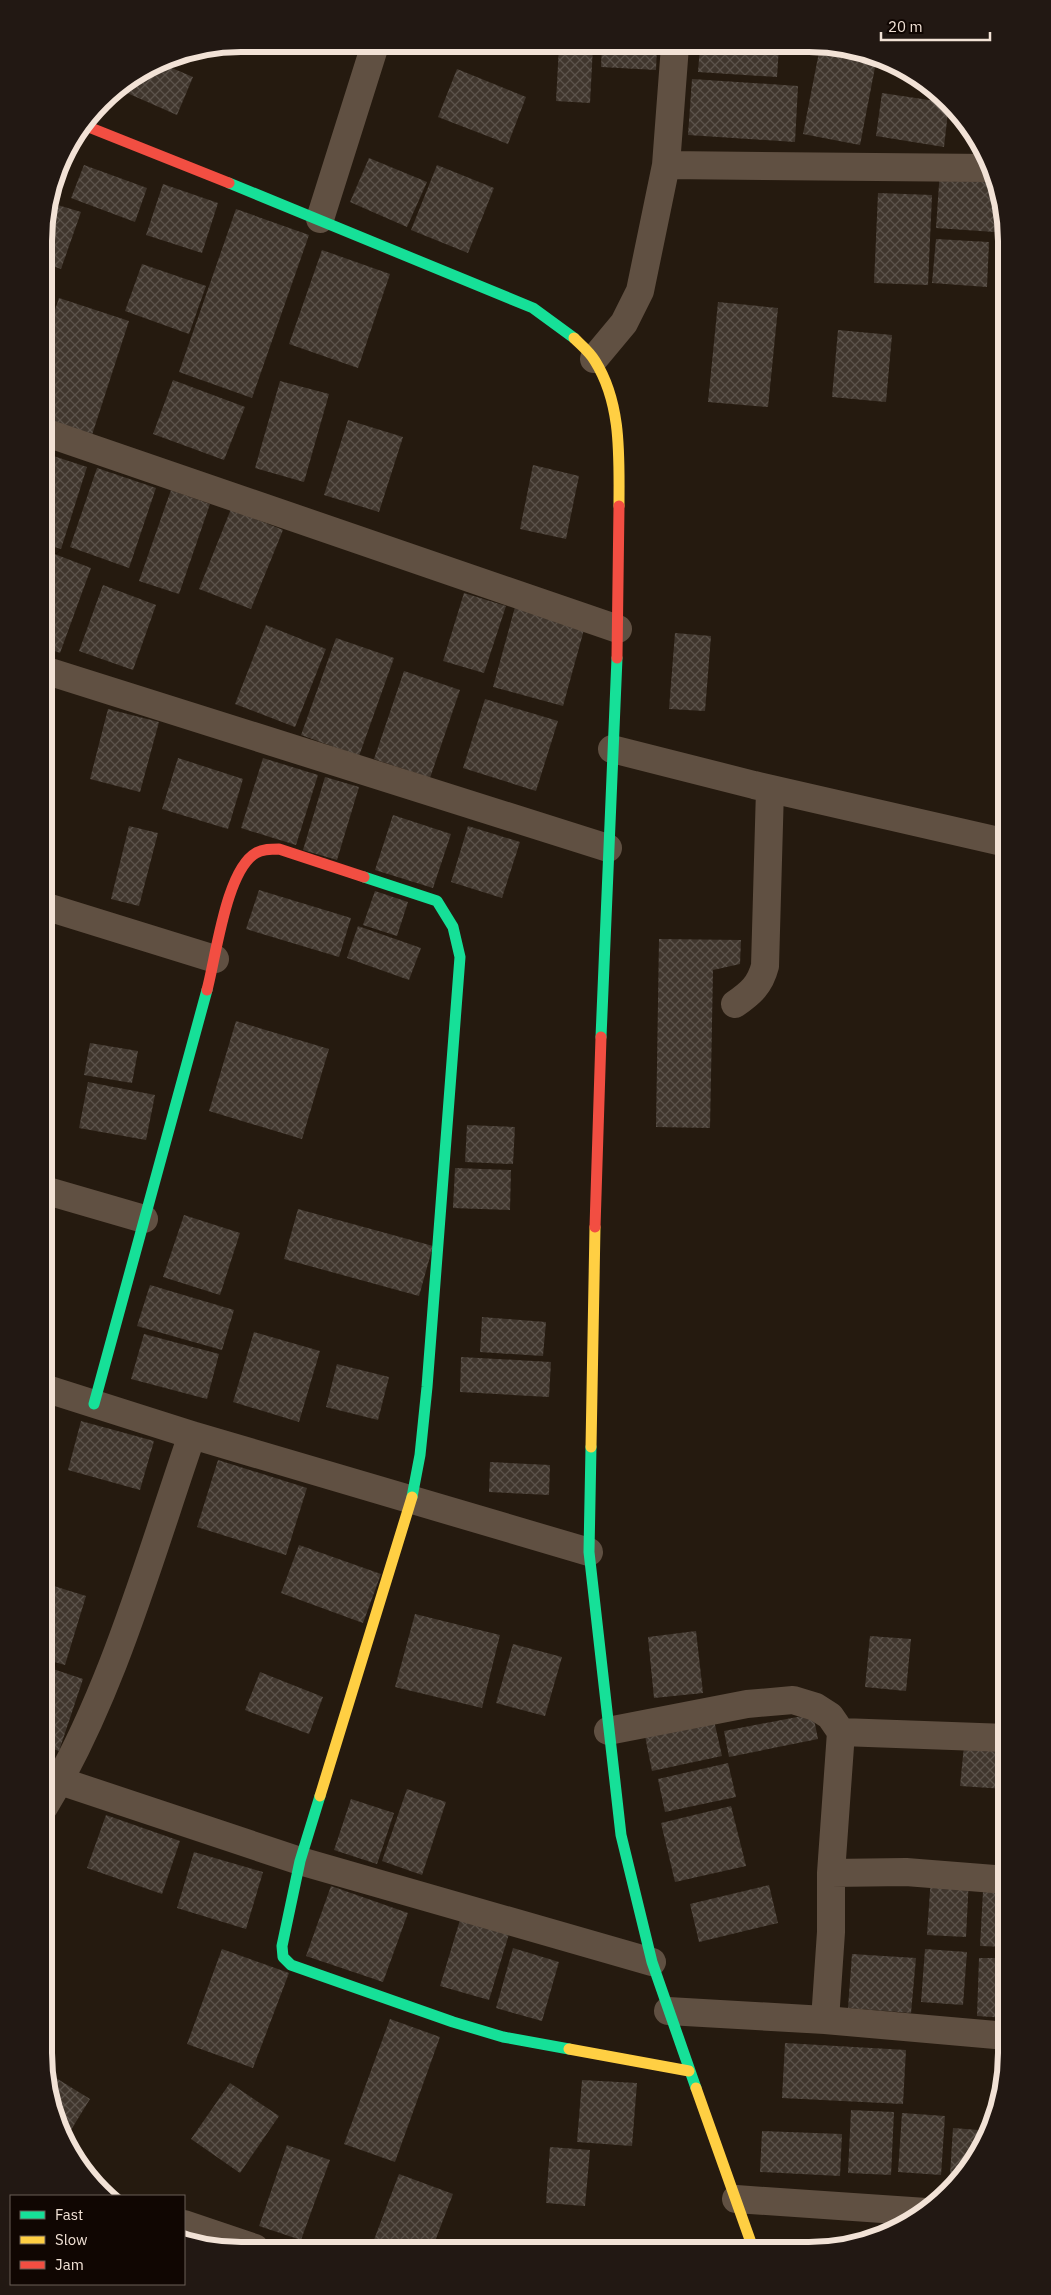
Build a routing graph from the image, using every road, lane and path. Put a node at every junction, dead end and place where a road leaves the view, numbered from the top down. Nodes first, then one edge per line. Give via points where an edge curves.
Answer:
1 (372, 53) edge
2 (674, 53) edge
3 (91, 128) edge
4 (666, 165) junction
5 (984, 168) edge
6 (320, 219) junction
7 (594, 359) junction
8 (52, 435) edge
9 (618, 629) junction
10 (52, 673) edge
11 (612, 749) junction
12 (770, 789) junction
13 (998, 840) edge
14 (608, 848) junction
15 (52, 908) edge
16 (215, 959) junction
17 (735, 1004) dead end
18 (52, 1192) edge
19 (144, 1219) junction
20 (52, 1391) edge
21 (94, 1404) junction
22 (192, 1436) junction
23 (411, 1501) junction
24 (589, 1552) junction
25 (608, 1731) junction
26 (841, 1732) junction
27 (998, 1738) edge
28 (52, 1777) edge
29 (300, 1861) junction
30 (831, 1873) junction
31 (998, 1879) edge
32 (652, 1962) junction
33 (668, 2011) junction
34 (825, 2020) junction
35 (998, 2035) edge
36 (689, 2071) junction
37 (736, 2199) junction
38 (914, 2211) edge
39 (185, 2224) edge
40 (237, 2242) edge
41 (751, 2242) edge

1 - 6 street
2 - 4 street
3 - 6 street
4 - 5 street
4 - 7 street via 640,291 624,324
6 - 7 street via 533,308 570,334
7 - 9 street via 610,387 619,442
8 - 9 street
9 - 11 street
10 - 14 street
11 - 12 street
11 - 14 street
12 - 13 street
12 - 17 street via 766,966 762,981
14 - 24 street via 596,1145
15 - 16 street
16 - 19 street
16 - 23 street via 227,905 238,874 252,856 266,849 279,849 437,901 449,914 456,931 460,957 427,1387 420,1456
18 - 19 street
19 - 21 street
20 - 21 street
21 - 22 street
22 - 23 street
22 - 28 street via 96,1703
23 - 24 street
23 - 29 street
24 - 25 street
25 - 26 street via 747,1704 792,1700 816,1707 830,1716
25 - 32 street via 622,1835
26 - 27 street
26 - 30 street
28 - 29 street
29 - 32 street
29 - 36 street via 282,1946 284,1957 291,1965 503,2037
30 - 31 street via 906,1872
30 - 34 street
32 - 33 street
33 - 34 street
33 - 36 street
34 - 35 street
36 - 37 street
37 - 38 street
37 - 41 street
39 - 40 street

